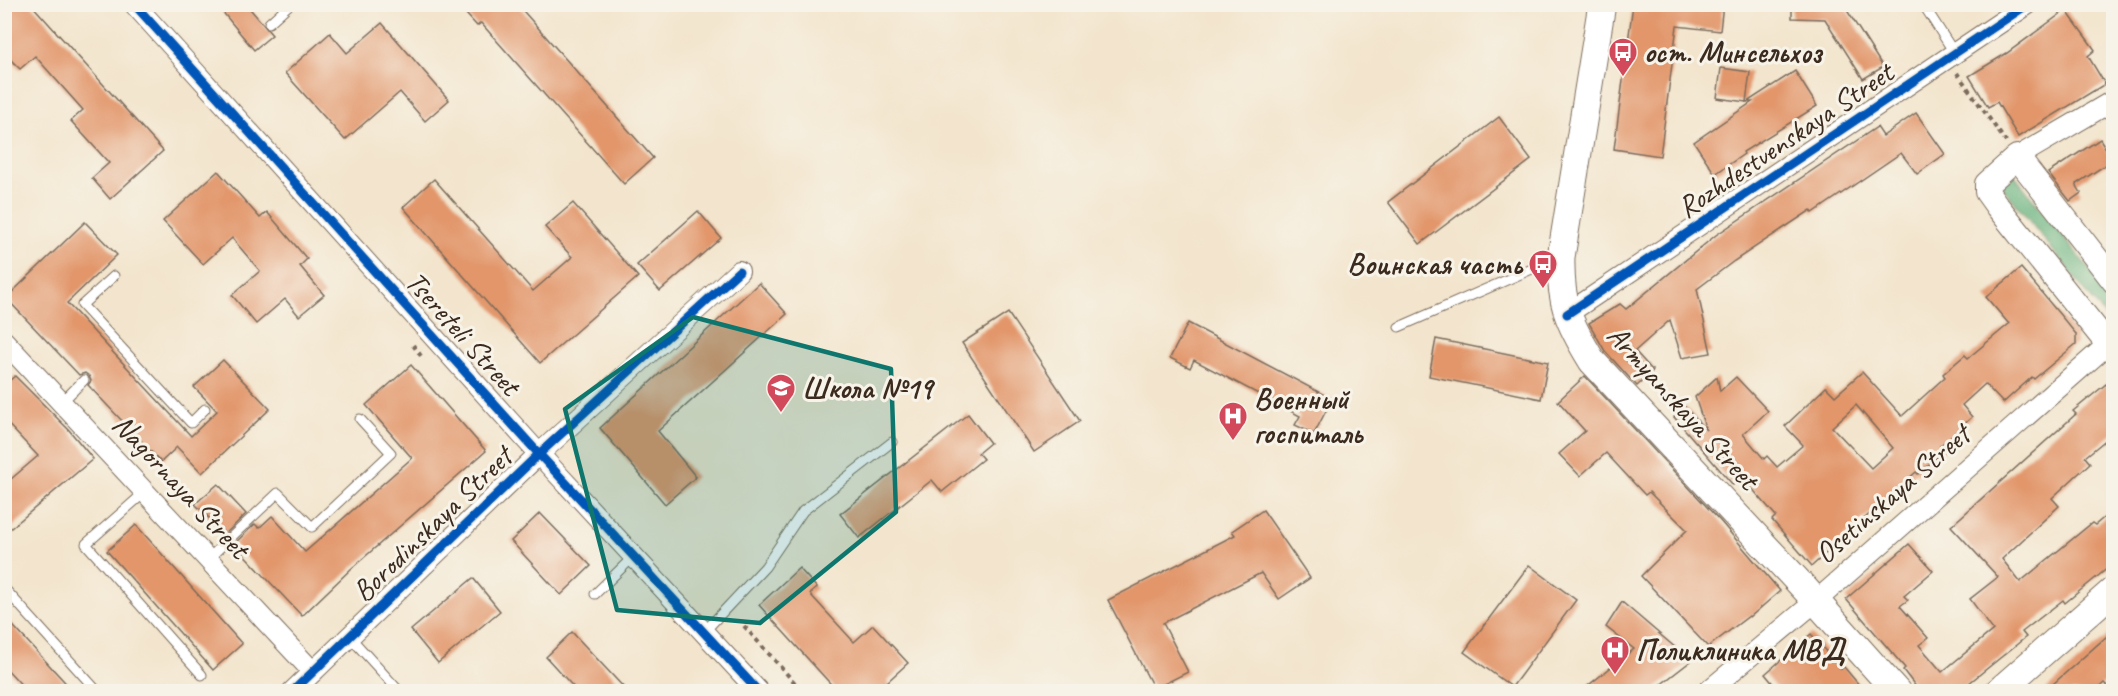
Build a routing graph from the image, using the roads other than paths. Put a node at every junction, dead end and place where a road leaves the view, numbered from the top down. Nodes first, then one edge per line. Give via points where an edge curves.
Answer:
1 (134, 4) edge
2 (290, 4) edge
3 (1602, 4) edge
4 (1923, 4) edge
5 (2028, 4) edge
6 (269, 22) dead end
7 (1951, 57) junction
8 (2114, 100) edge
9 (2017, 157) junction
10 (1561, 257) junction
11 (739, 271) dead end
12 (114, 276) dead end
13 (2114, 281) edge
14 (1568, 314) junction
15 (1399, 327) dead end
16 (4, 341) edge
17 (2112, 344) edge
18 (84, 380) dead end
19 (62, 402) junction
20 (205, 409) dead end
21 (360, 419) dead end
22 (892, 442) dead end
23 (539, 454) junction
24 (145, 492) junction
25 (634, 556) junction
26 (208, 559) junction
27 (4, 588) edge
28 (2114, 590) edge
29 (595, 594) dead end
30 (1816, 601) junction
31 (704, 632) junction
32 (350, 637) junction
33 (313, 672) junction
34 (202, 675) dead end
35 (98, 692) edge
36 (292, 692) edge
37 (400, 692) edge
38 (759, 692) edge
39 (1707, 692) edge
40 (1897, 692) edge
41 (1998, 692) edge

1 - 23 street, Tsereteli Street
2 - 6 lane
3 - 10 main road, Armyanskaya Street
4 - 7 lane
5 - 7 street, Rozhdestvenskaya Street
7 - 14 street, Rozhdestvenskaya Street
8 - 9 street
9 - 13 street
9 - 17 street via 1987,184 1987,192
10 - 14 main road, Armyanskaya Street via 1560,282
10 - 15 lane
11 - 23 street, Borodinskaya Street
12 - 20 lane via 82,305 117,349 191,423
14 - 30 main road, Armyanskaya Street via 1592,361
16 - 19 street, Nagornaya Street
17 - 30 street, Osetinskaya Street
18 - 19 lane
19 - 24 street, Nagornaya Street
21 - 26 lane via 391,453 312,527 279,493
22 - 31 lane via 803,511 765,567
23 - 25 street, Tsereteli Street
23 - 32 street, Borodinskaya Street
24 - 26 street, Nagornaya Street
24 - 34 lane via 86,544
25 - 29 lane
25 - 31 street, Tsereteli Street
26 - 33 street, Nagornaya Street
27 - 35 lane
28 - 41 main road
30 - 39 street, Osetinskaya Street
30 - 40 main road, Armyanskaya Street
31 - 38 street, Tsereteli Street
32 - 33 street, Borodinskaya Street
32 - 37 lane
33 - 36 street, Borodinskaya Street

